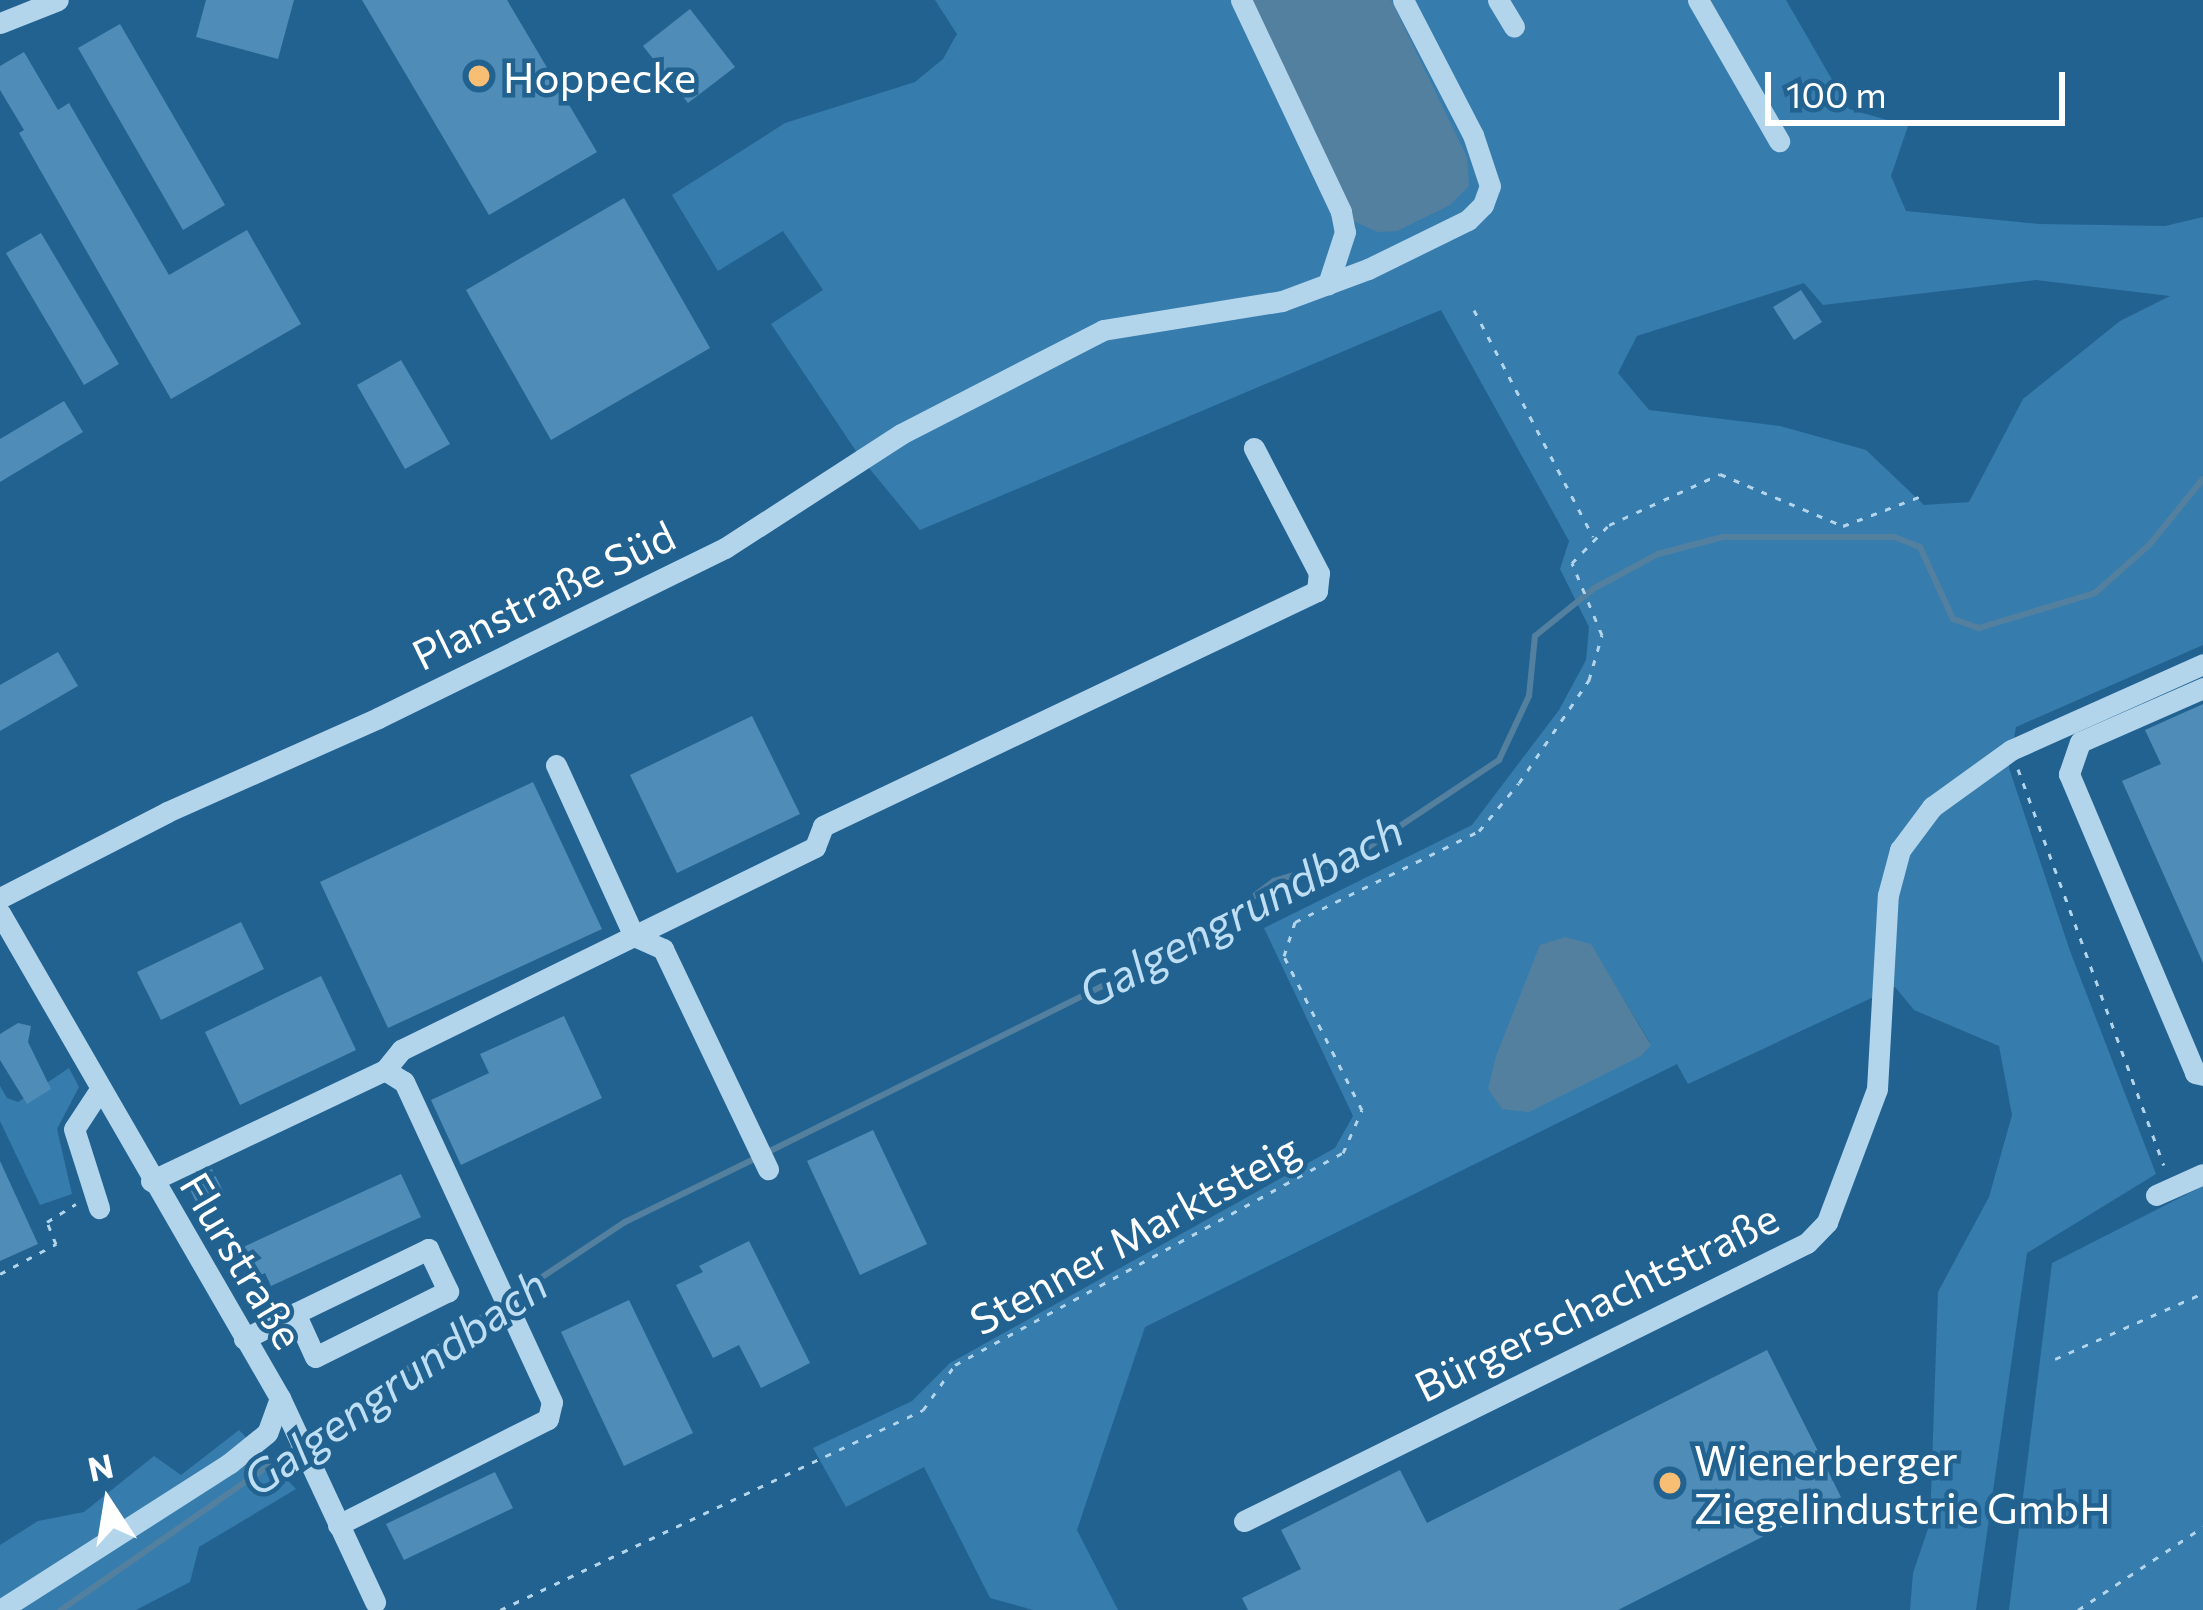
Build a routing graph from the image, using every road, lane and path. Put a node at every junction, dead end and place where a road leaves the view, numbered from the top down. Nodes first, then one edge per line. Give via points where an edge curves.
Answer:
1 (58, 0) edge
2 (1241, 0) edge
3 (1403, 0) edge
4 (1498, 0) edge
5 (1698, 0) edge
6 (0, 23) edge
7 (1514, 28) dead end
8 (1779, 141) dead end
9 (1328, 284) junction
10 (1474, 310) dead end
11 (1254, 448) dead end
12 (1924, 495) dead end
13 (1594, 538) junction
14 (2203, 664) edge
15 (2203, 688) edge
16 (2011, 750) junction
17 (556, 765) dead end
18 (0, 898) edge
19 (0, 913) edge
20 (634, 936) junction
21 (385, 1070) junction
22 (2203, 1075) edge
23 (99, 1091) junction
24 (768, 1169) dead end
25 (2203, 1174) edge
26 (152, 1181) junction
27 (2164, 1191) joint
28 (96, 1202) joint
29 (0, 1274) edge
30 (2203, 1293) edge
31 (295, 1313) junction
32 (244, 1339) junction
33 (2055, 1359) dead end
34 (280, 1398) junction
35 (1244, 1521) dead end
36 (338, 1525) junction
37 (2203, 1527) edge
38 (374, 1602) dead end
39 (0, 1610) edge
40 (500, 1610) edge
41 (2078, 1610) edge

1 - 6 street
2 - 9 street via 1341,212 1345,232
3 - 9 street, Planstraße Süd via 1473,135 1490,186 1468,220
4 - 7 street
5 - 8 street
9 - 18 street, Planstraße Süd via 1282,302 1103,330 901,434 725,548
10 - 13 path
11 - 20 street via 1319,573 1317,591 823,826 815,847
12 - 13 path via 1843,526 1720,474
13 - 40 path, Stenner Marktsteig via 1572,563 1602,635 1589,680 1480,830 1295,922 1284,956 1362,1110 1342,1153 956,1365 923,1410
14 - 16 street, Bürgerschachtstraße
15 - 22 street via 2080,742 2069,774 2195,1072
16 - 27 path
16 - 35 street, Bürgerschachtstraße via 1933,807 1900,850 1888,895 1877,1089 1827,1222 1807,1243
17 - 20 street
19 - 23 street, Flurstraße
20 - 21 street via 400,1050
20 - 24 street via 663,949
21 - 26 street
21 - 36 street via 404,1082 553,1402 548,1419
23 - 26 street, Flurstraße
23 - 28 street via 74,1129
25 - 27 street
26 - 32 street, Flurstraße
28 - 29 path via 46,1222 56,1244
30 - 33 path
31 - 31 street via 428,1250 448,1291 315,1357
31 - 32 street
32 - 34 street, Flurstraße
34 - 36 street
34 - 39 street, Flurstraße via 267,1433 230,1462
36 - 38 street
37 - 41 path

